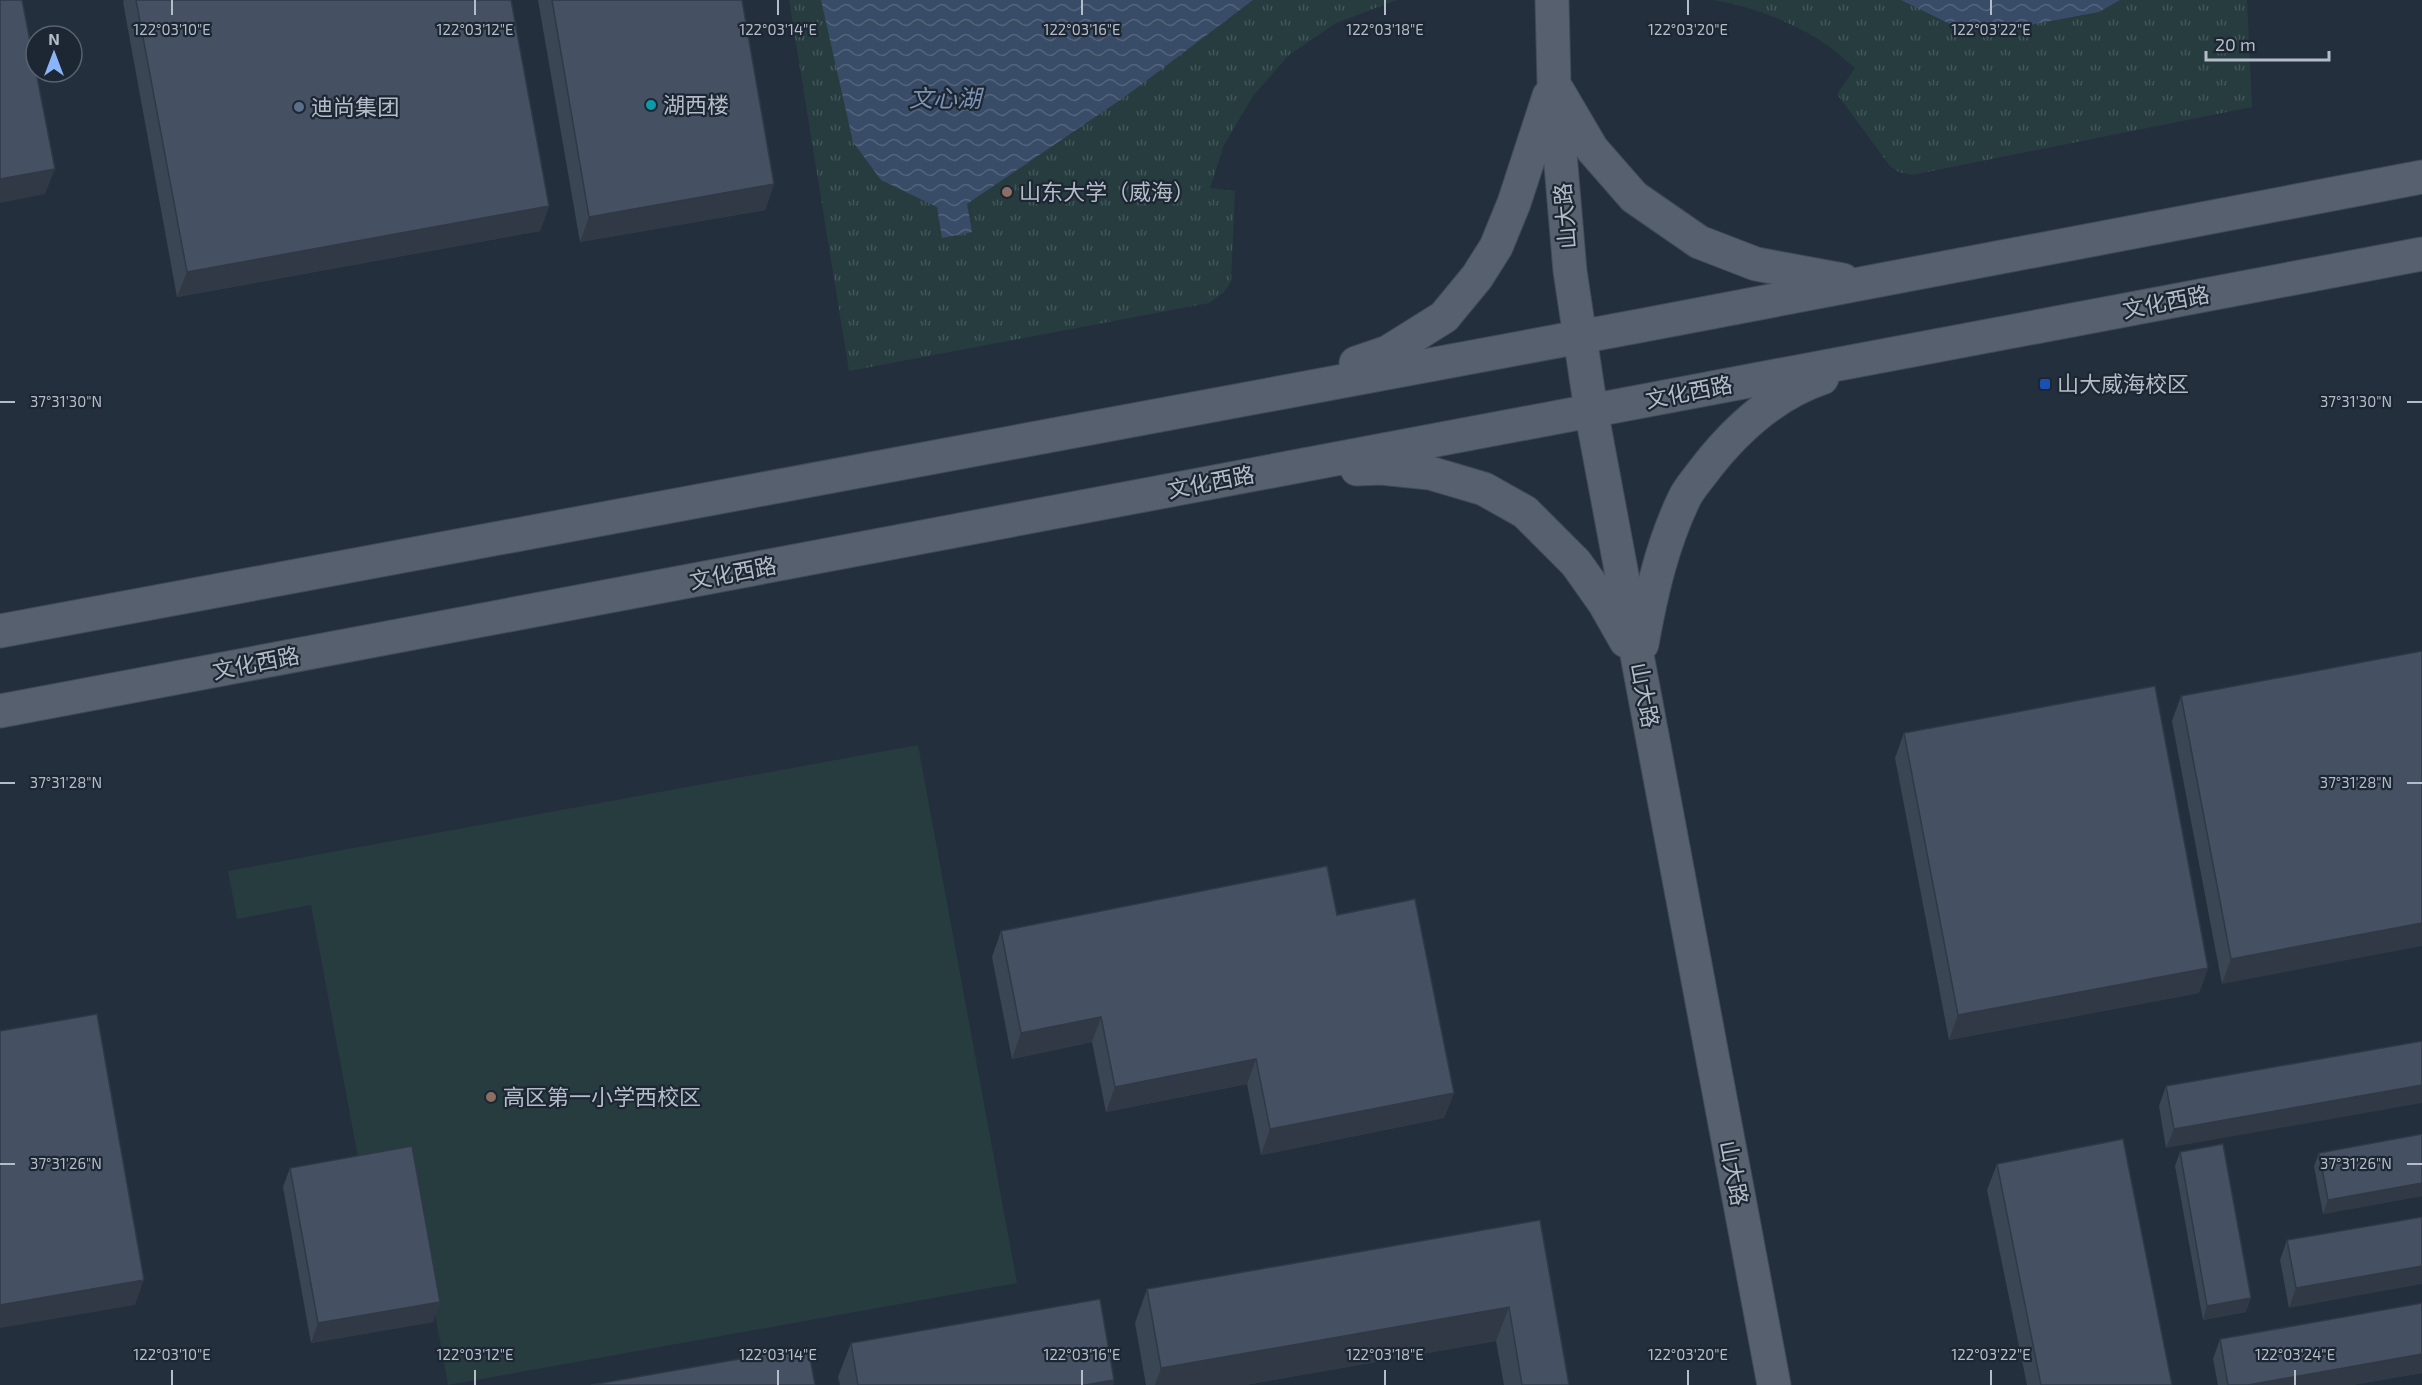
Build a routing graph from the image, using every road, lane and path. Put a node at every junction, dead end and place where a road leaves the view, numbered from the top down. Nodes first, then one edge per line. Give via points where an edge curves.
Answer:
1 (1552, 0) edge
2 (1554, 83) junction
3 (2422, 177) edge
4 (2422, 254) edge
5 (1859, 284) junction
6 (1580, 336) junction
7 (1888, 355) junction
8 (1260, 396) junction
9 (1591, 410) junction
10 (1261, 473) junction
11 (0, 631) edge
12 (1639, 663) junction
13 (0, 711) edge
14 (1774, 1385) edge

1 - 2 main road, 山大路
2 - 5 main road via 1592,148 1634,197 1699,242 1756,264
2 - 6 main road, 山大路 via 1570,270
2 - 8 main road via 1496,247 1444,317 1388,352
3 - 5 main road
4 - 7 main road, 文化西路
5 - 6 main road
6 - 8 main road
6 - 9 main road, 山大路
7 - 9 main road, 文化西路
7 - 12 main road via 1813,381 1763,410 1731,436 1684,497 1651,593
8 - 11 main road
9 - 10 main road, 文化西路
9 - 12 main road, 山大路
10 - 12 main road via 1381,468 1430,473 1484,489 1525,512 1576,563
10 - 13 main road, 文化西路
12 - 14 main road, 山大路

